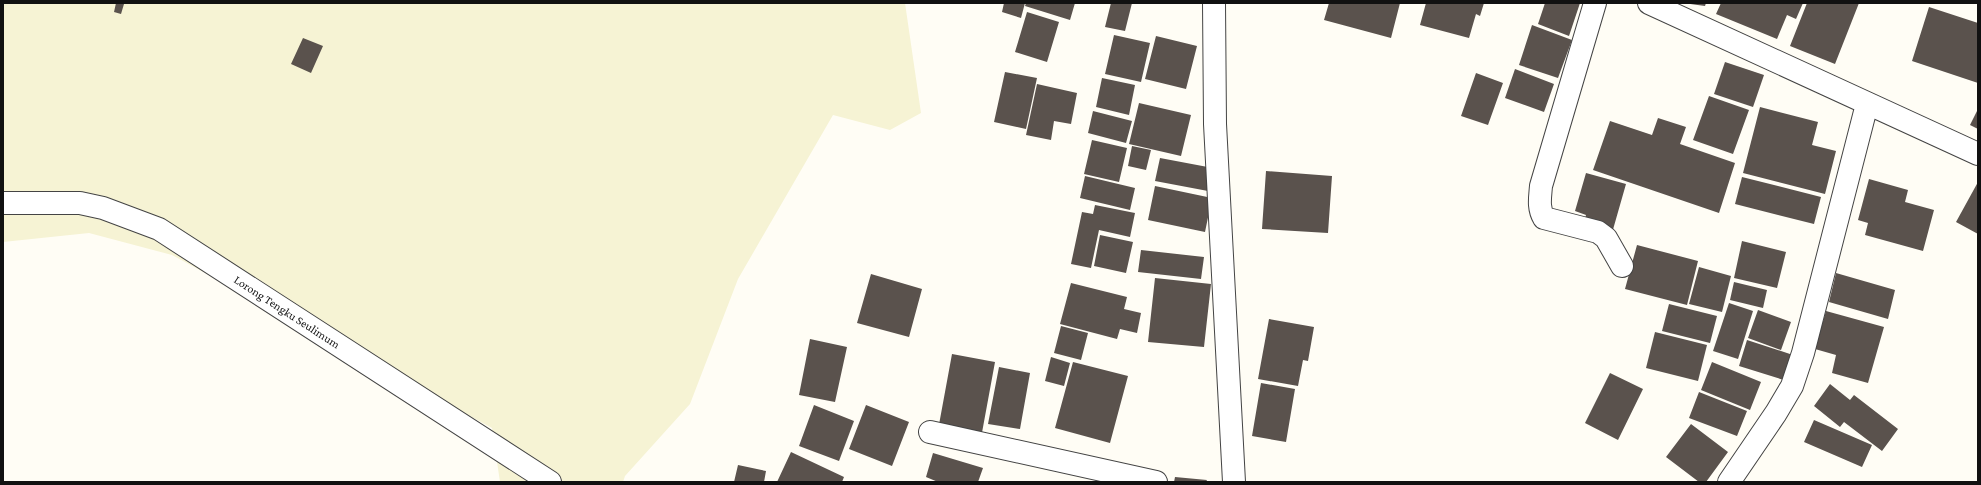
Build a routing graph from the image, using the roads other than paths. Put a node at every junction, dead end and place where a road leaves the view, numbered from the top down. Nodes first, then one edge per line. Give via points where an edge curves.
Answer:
1 (1214, 3) edge
2 (1595, 3) edge
3 (1649, 3) edge
4 (1867, 104) junction
5 (1978, 154) edge
6 (3, 203) edge
7 (1622, 266) dead end
8 (930, 432) dead end
9 (550, 482) edge
10 (1156, 482) edge
11 (1234, 482) edge
12 (1729, 482) edge

1 - 11 street via 1215,124
2 - 7 street via 1541,186 1539,204 1544,218 1598,232 1606,238
3 - 4 street
4 - 5 street
4 - 12 street via 1803,353 1792,386
6 - 9 street, Lorong Tengku Seulimum via 80,203 104,208 158,229
8 - 10 street

